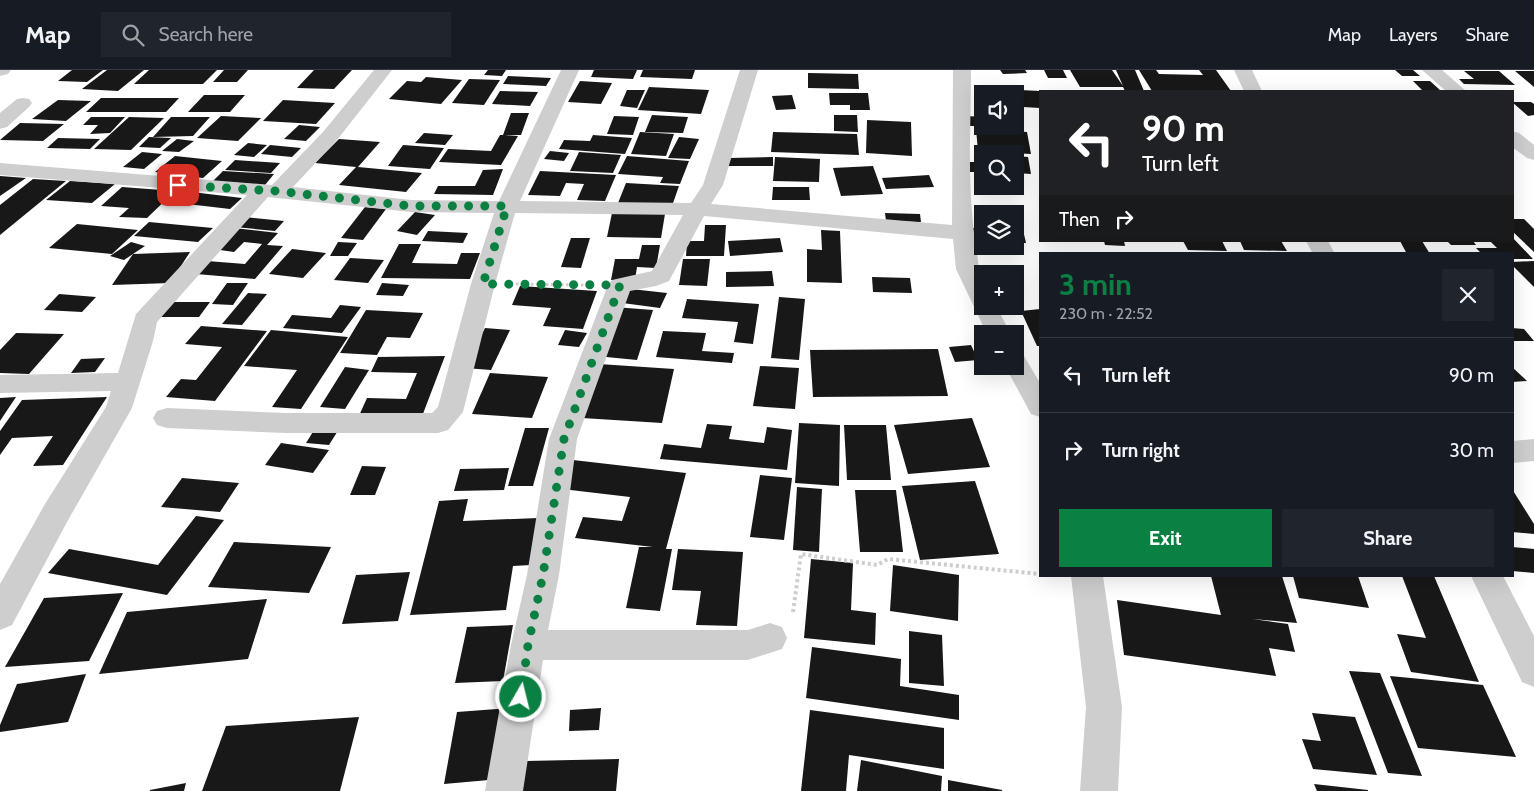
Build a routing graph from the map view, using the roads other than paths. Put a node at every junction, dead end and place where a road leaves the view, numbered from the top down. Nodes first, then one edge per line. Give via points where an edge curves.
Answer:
1 (383, 70) edge
2 (570, 70) edge
3 (749, 70) edge
4 (962, 70) edge
5 (1243, 70) edge
6 (1431, 70) edge
7 (1253, 90) edge
8 (1456, 90) edge
9 (23, 103) dead end
10 (0, 123) edge
11 (1514, 140) edge
12 (1529, 161) edge
13 (0, 169) edge
14 (270, 191) junction
15 (507, 206) junction
16 (697, 209) junction
17 (963, 233) junction
18 (974, 285) edge
19 (1022, 375) edge
20 (128, 382) junction
21 (0, 384) edge
22 (1039, 405) edge
23 (167, 418) dead end
24 (1534, 450) edge
25 (1514, 452) edge
26 (1088, 577) edge
27 (1487, 577) edge
28 (0, 615) edge
29 (770, 638) road end
30 (528, 645) junction
31 (1534, 671) edge
32 (504, 791) edge
33 (1099, 791) edge

1 - 14 street via 330,136
2 - 15 street
3 - 16 street via 713,185
4 - 17 street
5 - 7 street
6 - 8 street
9 - 10 street
11 - 12 street
13 - 14 street
14 - 15 street via 411,206
14 - 20 street via 145,320
15 - 16 street
15 - 23 street via 450,412 438,423 286,424
16 - 17 street
16 - 30 street via 660,276 620,285 564,439 543,575
17 - 18 street via 967,269
19 - 22 street
20 - 21 street
20 - 28 street via 119,408
24 - 25 street
26 - 33 street via 1104,707
27 - 31 street
29 - 30 street via 748,645
30 - 32 street

